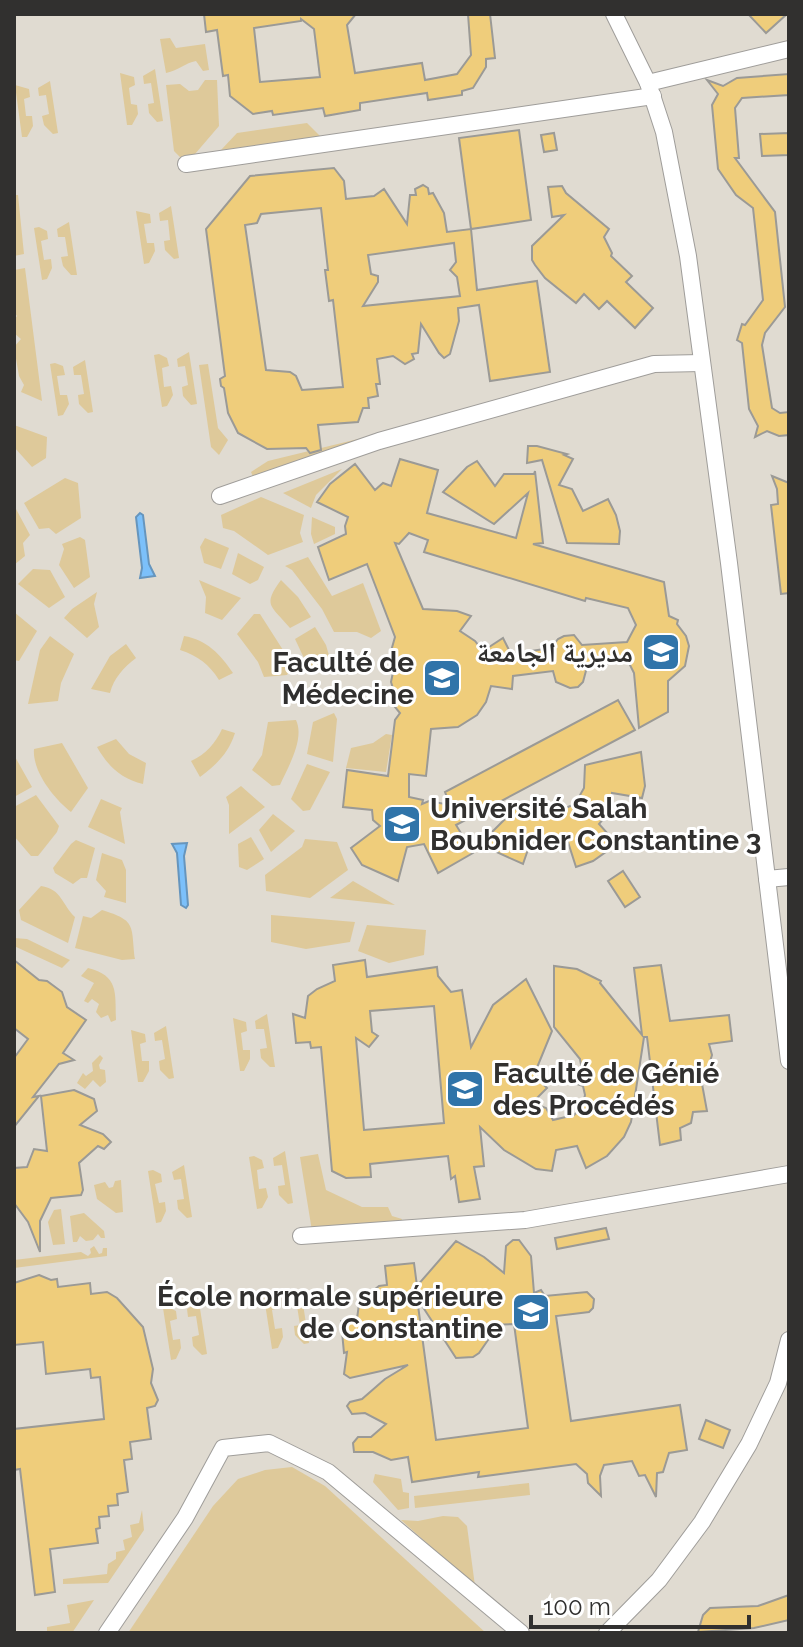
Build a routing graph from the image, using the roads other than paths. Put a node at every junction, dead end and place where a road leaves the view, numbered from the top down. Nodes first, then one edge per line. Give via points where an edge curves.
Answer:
1 (614, 14) edge
2 (789, 49) edge
3 (650, 90) junction
4 (186, 164) dead end
5 (701, 363) junction
6 (220, 496) dead end
7 (789, 877) edge
8 (767, 879) junction
9 (789, 1061) edge
10 (789, 1174) edge
11 (301, 1236) dead end
12 (789, 1340) edge
13 (107, 1633) edge
14 (521, 1633) edge
15 (607, 1633) edge

1 - 3 street
2 - 3 street
3 - 4 street
3 - 5 street via 664,132 685,240
5 - 6 street via 654,364 379,441
5 - 8 street
7 - 8 street
8 - 9 street
10 - 11 street via 525,1220
12 - 15 street via 767,1408 702,1522 659,1580
13 - 14 street via 185,1518 223,1448 269,1443 328,1472

